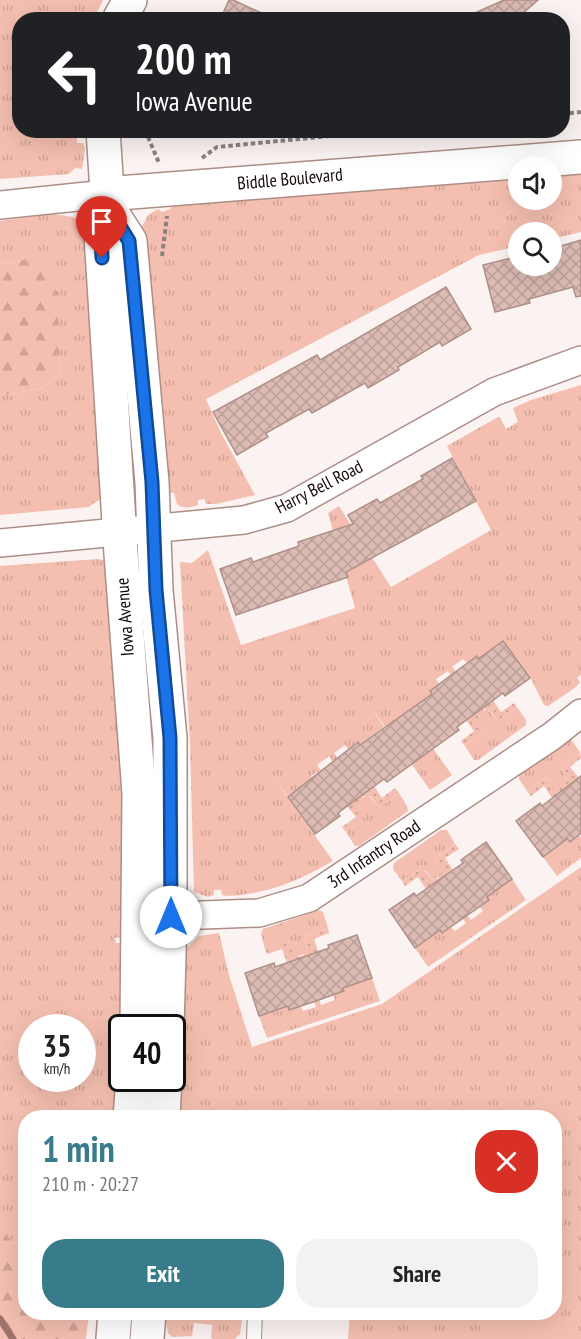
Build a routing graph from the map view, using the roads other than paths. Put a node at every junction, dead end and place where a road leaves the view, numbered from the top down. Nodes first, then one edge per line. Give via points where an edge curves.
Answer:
1 (103, 138) edge
2 (581, 157) edge
3 (107, 200) junction
4 (0, 205) edge
5 (581, 360) edge
6 (154, 529) junction
7 (119, 532) junction
8 (0, 543) edge
9 (581, 712) edge
10 (155, 917) junction
11 (139, 1014) edge
12 (165, 1014) edge
13 (132, 1092) edge
14 (164, 1092) edge
15 (131, 1110) edge
16 (163, 1110) edge
17 (114, 1320) edge
18 (148, 1320) edge
19 (255, 1320) edge
20 (113, 1339) edge
21 (147, 1339) edge
22 (254, 1339) edge

1 - 3 street, Iowa Avenue
2 - 3 street, Biddle Boulevard
3 - 4 street, Biddle Boulevard
3 - 6 street, Iowa Avenue via 129,241
3 - 7 street, Iowa Avenue via 101,235
5 - 6 street, Harry Bell Road via 494,392 287,508 244,520
6 - 7 street, Harry Bell Road
6 - 10 street, Iowa Avenue via 170,738
7 - 8 street, Harry Bell Road
7 - 10 street, Iowa Avenue via 139,793
9 - 10 street, 3rd Infantry Road via 552,736 309,898 259,913
10 - 11 street, Iowa Avenue
10 - 12 street, Iowa Avenue
13 - 15 street
14 - 16 street
17 - 20 street
18 - 21 street
19 - 22 lane

